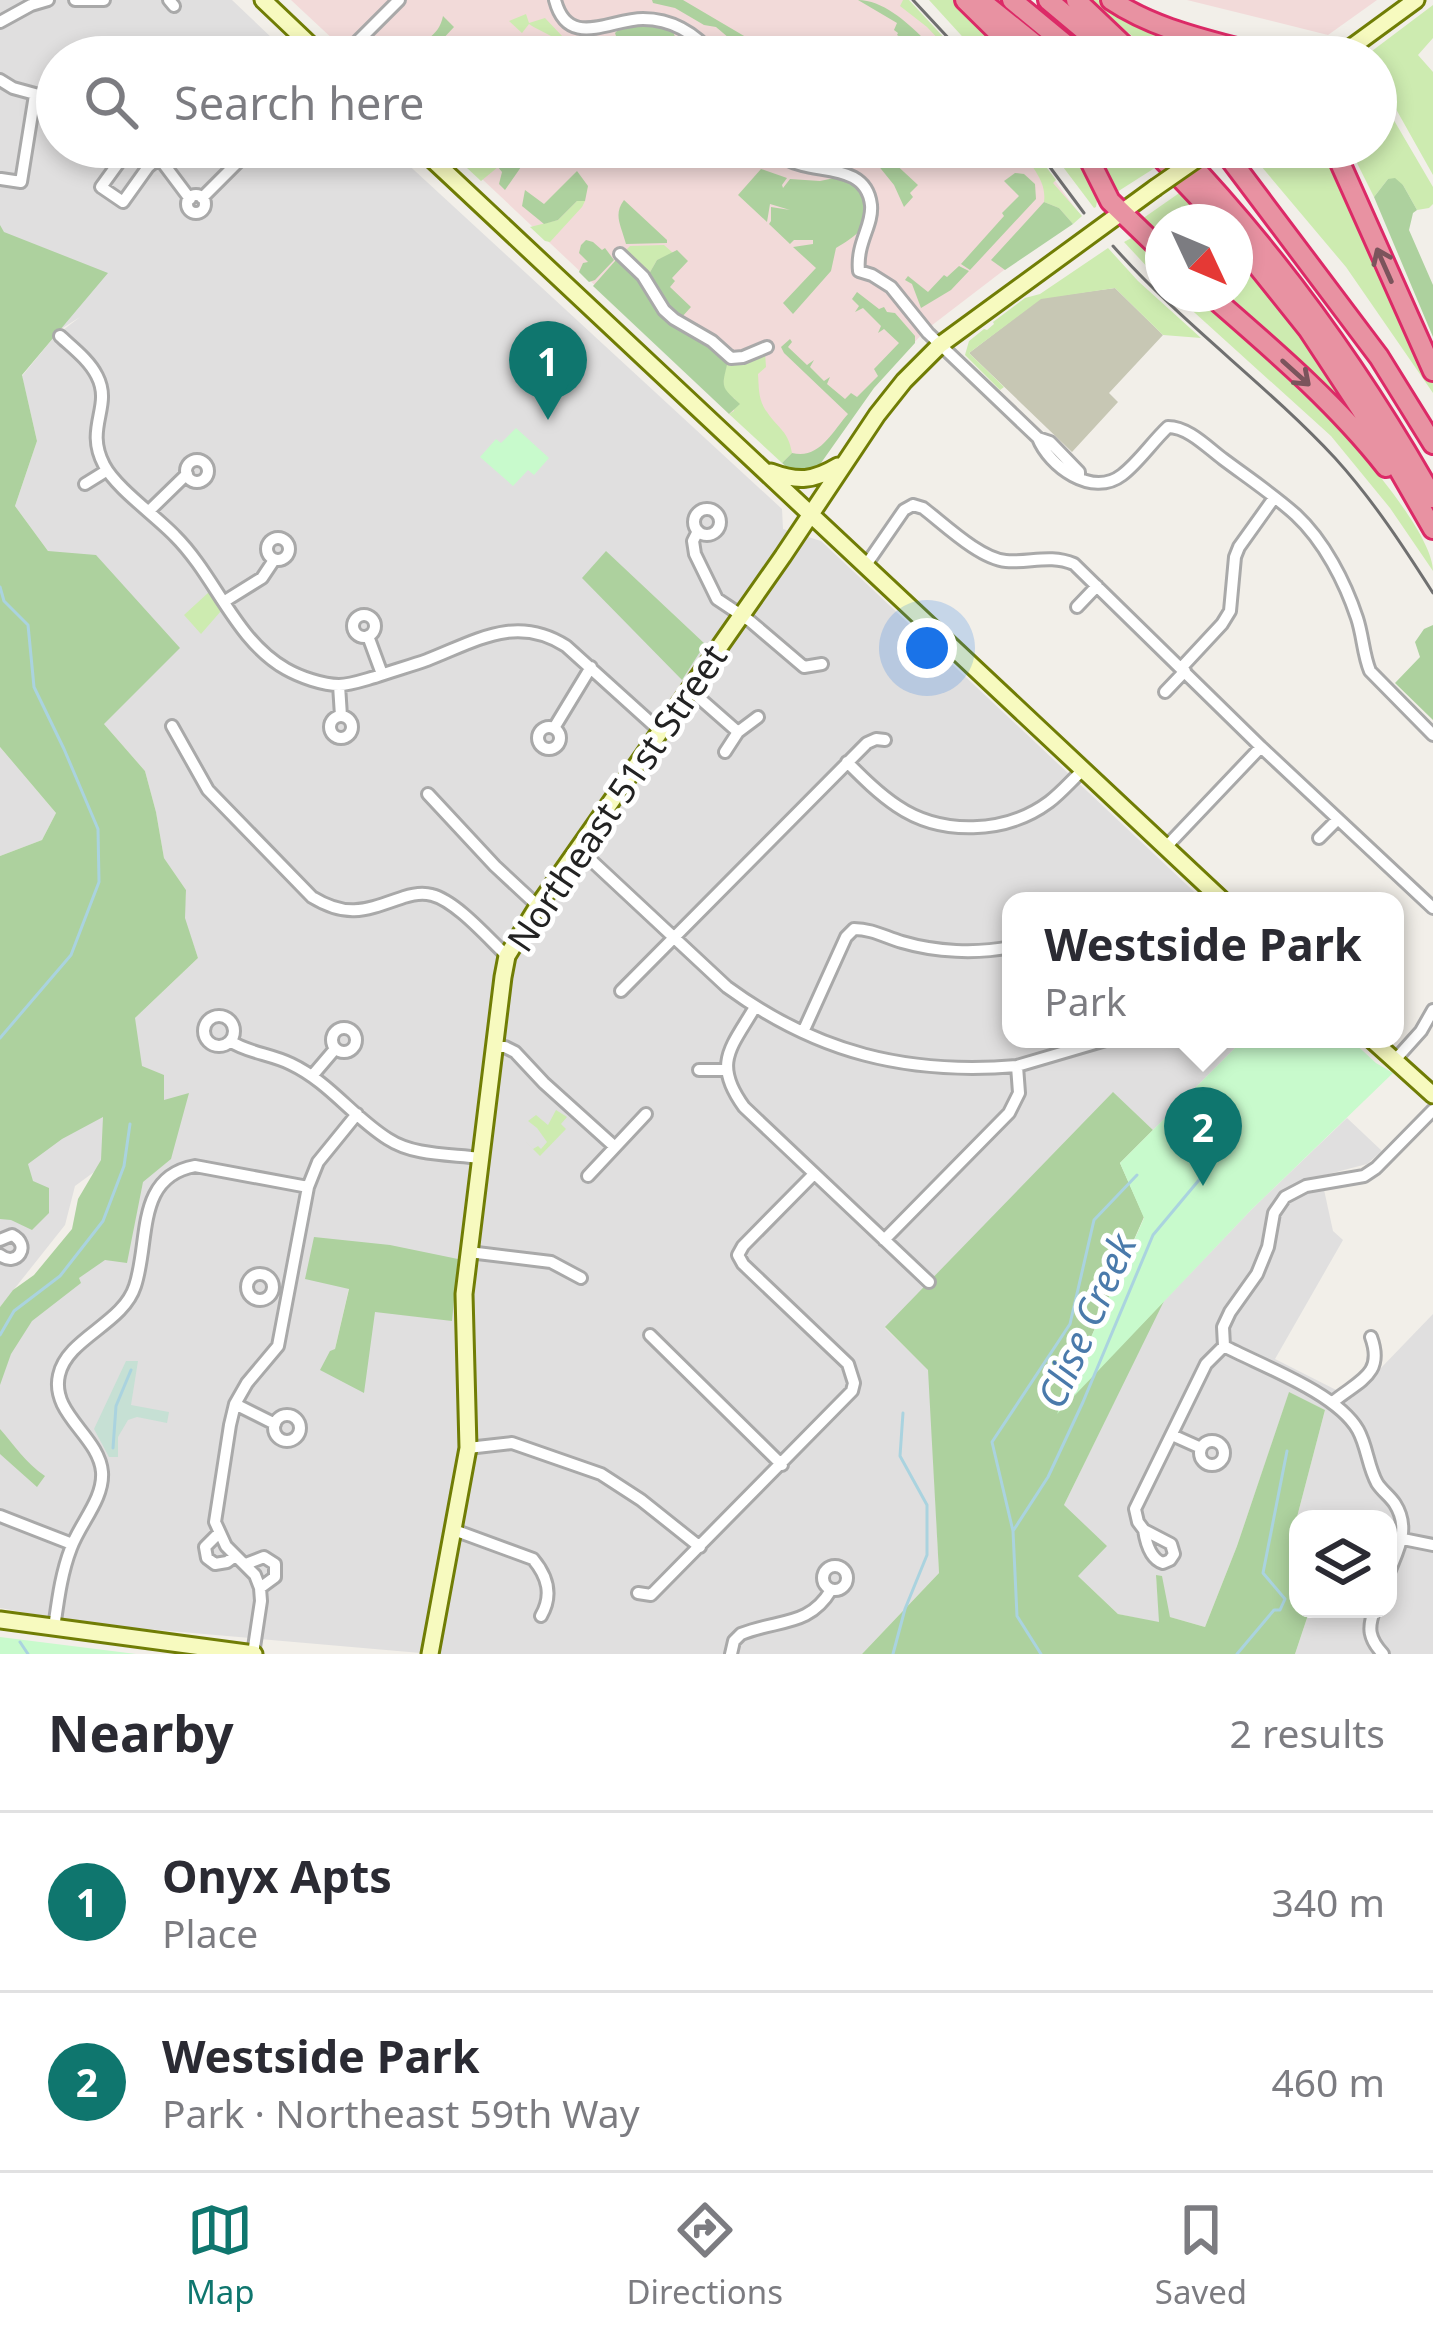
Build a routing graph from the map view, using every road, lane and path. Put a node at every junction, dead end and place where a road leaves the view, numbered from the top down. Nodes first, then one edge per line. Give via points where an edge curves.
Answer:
1 (48, 0) edge
2 (75, 0) edge
3 (104, 0) edge
4 (263, 0) edge
5 (399, 0) edge
6 (555, 0) edge
7 (965, 0) edge
8 (980, 0) edge
9 (1012, 0) edge
10 (1048, 0) edge
11 (1076, 0) edge
12 (1111, 0) edge
13 (1416, 0) edge
14 (1, 18) edge
15 (301, 36) edge
16 (363, 36) edge
17 (692, 36) edge
18 (1002, 36) edge
19 (1025, 36) edge
20 (1056, 36) edge
21 (1091, 36) edge
22 (1114, 36) edge
23 (1188, 36) edge
24 (1367, 36) edge
25 (0, 80) edge
26 (34, 95) joint
27 (115, 168) edge
28 (147, 168) edge
29 (168, 168) edge
30 (230, 168) edge
31 (441, 168) edge
32 (820, 168) edge
33 (1094, 168) edge
34 (1171, 168) edge
35 (1184, 168) edge
36 (1194, 168) edge
37 (1231, 168) edge
38 (1342, 168) edge
39 (1, 179) edge
40 (1205, 204) edge
41 (1122, 213) junction
42 (1145, 234) edge
43 (620, 254) dead end
44 (1253, 260) edge
45 (1229, 312) edge
46 (60, 336) dead end
47 (940, 345) junction
48 (767, 347) dead end
49 (1433, 371) edge
50 (1433, 444) edge
51 (846, 461) junction
52 (764, 470) junction
53 (106, 471) junction
54 (187, 474) dead end
55 (85, 484) dead end
56 (1274, 498) junction
57 (1433, 498) edge
58 (149, 511) junction
59 (810, 516) junction
60 (1433, 530) edge
61 (698, 532) dead end
62 (1433, 542) edge
63 (274, 560) dead end
64 (866, 565) junction
65 (1097, 586) junction
66 (225, 601) junction
67 (1078, 607) dead end
68 (741, 615) junction
69 (1359, 623) junction
70 (1342, 626) dead end
71 (368, 636) dead end
72 (822, 664) dead end
73 (591, 667) junction
74 (1184, 669) junction
75 (382, 674) junction
76 (339, 685) junction
77 (689, 689) junction
78 (1165, 692) dead end
79 (341, 716) dead end
80 (758, 717) dead end
81 (172, 726) dead end
82 (554, 728) dead end
83 (659, 730) junction
84 (738, 732) junction
85 (1433, 735) edge
86 (885, 740) dead end
87 (1261, 747) junction
88 (725, 752) dead end
89 (848, 762) junction
90 (1083, 770) junction
91 (428, 794) dead end
92 (1338, 819) junction
93 (1319, 838) dead end
94 (578, 848) junction
95 (1165, 848) junction
96 (1213, 892) edge
97 (538, 906) junction
98 (1433, 908) edge
99 (674, 937) junction
100 (1002, 949) edge
101 (507, 956) junction
102 (621, 991) dead end
103 (754, 1007) junction
104 (1433, 1010) edge
105 (803, 1032) junction
106 (230, 1041) dead end
107 (494, 1047) junction
108 (1078, 1048) edge
109 (1382, 1048) edge
110 (335, 1049) dead end
111 (1395, 1060) junction
112 (1017, 1066) junction
113 (698, 1070) dead end
114 (725, 1070) junction
115 (311, 1076) junction
116 (1433, 1096) edge
117 (1433, 1110) edge
118 (357, 1114) junction
119 (646, 1114) dead end
120 (616, 1147) junction
121 (480, 1158) junction
122 (814, 1174) junction
123 (588, 1176) dead end
124 (308, 1187) junction
125 (0, 1240) edge
126 (884, 1240) junction
127 (469, 1252) junction
128 (0, 1255) edge
129 (580, 1278) dead end
130 (928, 1282) dead end
131 (272, 1290) dead end
132 (289, 1292) junction
133 (650, 1335) dead end
134 (1371, 1337) dead end
135 (1224, 1346) junction
136 (1333, 1402) junction
137 (235, 1404) junction
138 (275, 1424) dead end
139 (1172, 1435) junction
140 (468, 1448) junction
141 (1201, 1448) dead end
142 (782, 1465) junction
143 (0, 1516) edge
144 (454, 1530) junction
145 (1144, 1530) dead end
146 (219, 1534) junction
147 (1403, 1539) junction
148 (72, 1544) junction
149 (1433, 1545) edge
150 (700, 1546) junction
151 (1397, 1553) edge
152 (240, 1560) junction
153 (260, 1588) junction
154 (831, 1590) dead end
155 (638, 1593) dead end
156 (541, 1616) dead end
157 (1372, 1618) edge
158 (0, 1620) edge
159 (54, 1628) junction
160 (254, 1654) edge
161 (430, 1654) edge
162 (731, 1654) edge
163 (1383, 1654) edge

1 - 14 street
2 - 3 street
4 - 15 main road
5 - 16 street
6 - 17 street via 579,28 645,19
7 - 18 highway
8 - 19 highway
9 - 20 highway
10 - 21 highway
11 - 22 highway
12 - 23 highway
13 - 24 main road
25 - 26 street
26 - 39 street via 26,183
27 - 28 street via 101,187 123,202
29 - 30 street via 196,198
31 - 52 main road
32 - 47 street via 846,172 868,196 859,271 891,287
33 - 41 highway
34 - 40 highway
35 - 41 main road, Northeast 51st Street, bridge
36 - 57 highway via 1319,318
37 - 50 highway via 1379,357
49 -> 38 highway
41 - 42 highway
41 - 47 main road, Northeast 51st Street
43 - 48 street via 674,320 731,358
44 - 60 highway via 1308,329
45 -> 62 highway via 1366,442
46 - 53 street via 100,384 95,442
47 - 51 main road, Northeast 51st Street
47 - 56 street via 1092,483 1121,476 1176,426
51 - 52 main road via 804,481
51 - 59 main road, Northeast 51st Street
52 - 59 main road
53 - 55 street
53 - 58 street
54 - 58 street
56 - 69 street via 1314,535
56 - 74 street via 1234,557 1230,611
58 - 66 street
59 - 64 main road
59 - 68 main road, Northeast 51st Street
61 - 68 street via 696,559 717,599
63 - 66 street via 262,578
64 - 65 street via 912,498 984,554 1007,562 1062,559
64 - 90 main road
65 - 67 street
65 - 74 street
66 - 76 street via 271,659
68 - 72 street via 804,667
68 - 77 main road, Northeast 51st Street
69 - 70 street
69 - 85 street via 1370,671
71 - 75 street
73 - 75 street via 552,637 506,631
73 - 82 street
73 - 83 street
74 - 78 street
74 - 87 street
75 - 76 street
76 - 79 street
77 - 83 main road, Northeast 51st Street
77 - 84 street
80 - 84 street
81 - 101 street via 208,790 312,897 358,912 433,895
83 - 94 main road, Northeast 51st Street
84 - 88 street
86 - 89 street via 867,743
87 - 92 street
87 - 95 street
89 - 90 street via 901,809 974,828 1032,812
89 - 99 street
90 - 95 main road
91 - 97 street
92 - 93 street
92 - 98 street
94 - 97 main road, Northeast 51st Street
94 - 99 street
95 - 96 main road
97 - 101 main road, Northeast 51st Street
99 - 102 street
99 - 103 street
100 - 105 street via 940,949 852,924
101 - 107 main road, Northeast 51st Street
103 - 105 street
103 - 114 street
104 - 111 street
105 - 112 street via 882,1060 946,1069
106 - 115 street
107 - 120 street via 515,1052
107 - 121 main road, Northeast 51st Street
108 - 112 street
109 - 111 main road
110 - 115 street
111 - 116 main road
112 - 126 street via 1019,1093 1009,1114
113 - 114 street
114 - 122 street via 744,1107
115 - 118 street
117 - 135 street via 1364,1176 1285,1197 1257,1274 1223,1327
118 - 121 street via 407,1148
118 - 124 street
119 - 120 street
120 - 123 street
121 - 127 main road, Northeast 51st Street
122 - 126 street
122 - 142 street via 734,1255 848,1364 854,1383
124 - 132 street
124 - 148 street via 195,1166 155,1191 135,1288 60,1368 62,1403 103,1477
125 - 128 street via 12,1235 22,1246 14,1259
126 - 130 street
127 - 129 street via 551,1262
127 - 140 main road, Northeast 51st Street
131 - 132 street
132 - 137 street via 278,1346
133 - 142 street
134 - 136 street via 1376,1365
135 - 136 street
135 - 139 street via 1206,1364
136 - 147 street via 1360,1433
137 - 138 street
137 - 146 street via 215,1510
139 - 141 street
139 - 145 street via 1135,1509
140 - 144 main road, Northeast 51st Street
140 - 150 street via 512,1443 601,1474
142 - 150 street
143 - 148 street
144 - 156 street via 533,1559 548,1587
144 - 161 main road, Northeast 51st Street
146 - 152 street
146 - 152 street via 205,1547 210,1562
147 - 149 street
147 - 151 street
148 - 159 street
150 - 155 street via 652,1594
152 - 153 street
152 - 153 street via 275,1564 274,1577
153 - 160 street
154 - 162 street via 808,1616 741,1634
157 - 163 street via 1373,1643
158 - 159 main road
159 - 160 main road

